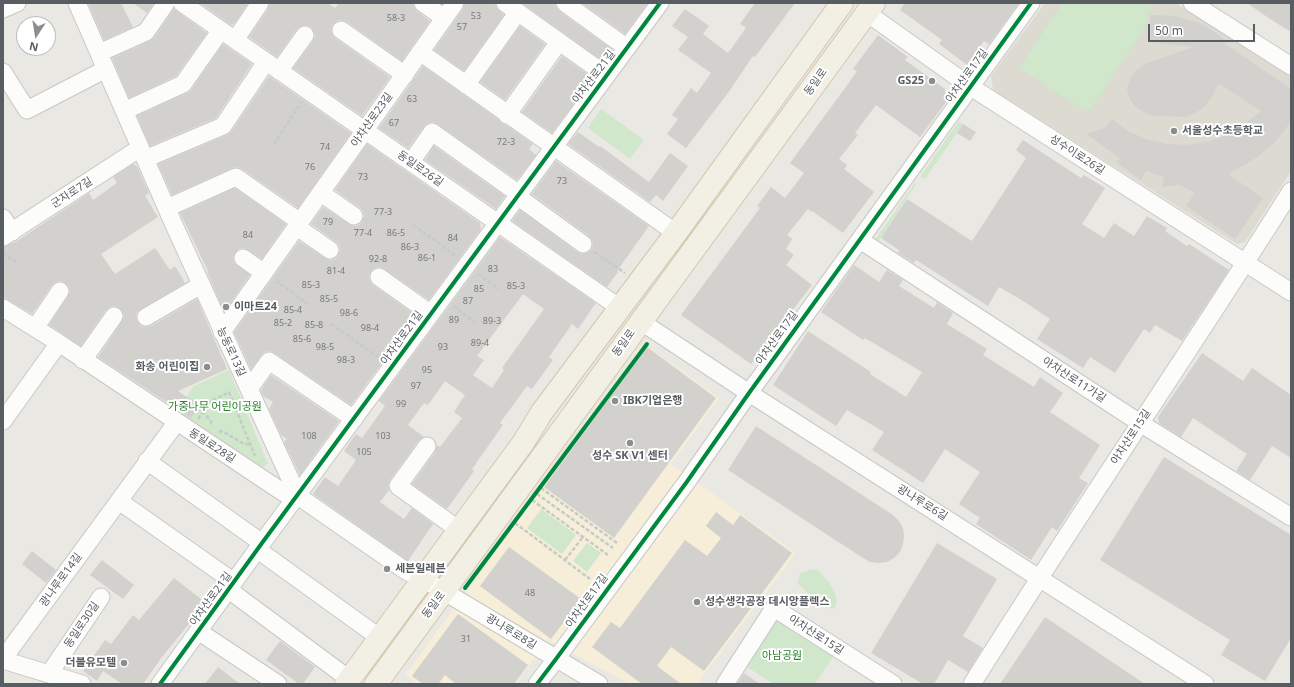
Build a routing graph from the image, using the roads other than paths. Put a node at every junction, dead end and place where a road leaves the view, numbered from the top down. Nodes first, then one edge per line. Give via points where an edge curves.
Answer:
1 (17, 3) edge
2 (77, 3) edge
3 (166, 3) edge
4 (182, 3) edge
5 (260, 3) edge
6 (423, 3) edge
7 (455, 3) edge
8 (565, 3) edge
9 (660, 3) edge
10 (1031, 3) edge
11 (1192, 3) edge
12 (841, 4) edge
13 (511, 8) edge
14 (870, 8) edge
15 (3, 9) edge
16 (444, 18) junction
17 (220, 30) junction
18 (341, 30) dead end
19 (305, 35) dead end
20 (235, 40) junction
21 (559, 42) junction
22 (627, 48) junction
23 (420, 52) junction
24 (102, 61) junction
25 (273, 66) junction
26 (1291, 66) edge
27 (3, 72) edge
28 (405, 75) junction
29 (606, 75) junction
30 (466, 85) junction
31 (971, 87) junction
32 (124, 110) junction
33 (507, 115) junction
34 (365, 131) junction
35 (553, 147) junction
36 (143, 154) junction
37 (411, 162) junction
38 (1291, 191) edge
39 (321, 193) junction
40 (518, 195) junction
41 (167, 208) junction
42 (354, 216) dead end
43 (498, 223) junction
44 (299, 224) junction
45 (6, 229) edge
46 (676, 233) junction
47 (860, 240) junction
48 (583, 244) road end
49 (330, 250) dead end
50 (243, 258) dead end
51 (1246, 263) junction
52 (264, 273) junction
53 (378, 277) dead end
54 (202, 286) junction
55 (60, 291) dead end
56 (1291, 292) edge
57 (3, 308) edge
58 (620, 308) junction
59 (430, 314) junction
60 (114, 316) dead end
61 (146, 316) dead end
62 (640, 321) junction
63 (606, 327) junction
64 (35, 328) junction
65 (222, 332) junction
66 (59, 344) junction
67 (84, 360) junction
68 (247, 386) junction
69 (749, 393) junction
70 (354, 419) junction
71 (3, 421) edge
72 (1140, 423) junction
73 (183, 427) junction
74 (428, 446) dead end
75 (147, 461) junction
76 (298, 496) junction
77 (119, 501) junction
78 (1291, 517) edge
79 (461, 528) junction
80 (260, 547) junction
81 (470, 556) junction
82 (1039, 577) junction
83 (423, 579) junction
84 (231, 586) junction
85 (444, 591) junction
86 (101, 597) dead end
87 (198, 631) junction
88 (380, 638) junction
89 (556, 659) junction
90 (3, 660) edge
91 (49, 674) junction
92 (348, 682) edge
93 (82, 684) edge
94 (160, 684) edge
95 (278, 684) edge
96 (376, 684) edge
97 (537, 684) edge
98 (598, 684) edge
99 (725, 684) edge
100 (893, 684) edge
101 (972, 684) edge
102 (1205, 684) edge

1 - 15 street
2 - 24 street, 능동로13길
3 - 24 street via 146,32
4 - 17 street, 동일로26길
5 - 20 street
6 - 16 street
7 - 16 street, 아차산로23길
8 - 22 street, 아차산로21길
9 - 22 street, 아차산로21길
10 - 31 street, 아차산로17길
11 - 26 street
12 - 46 main road
13 - 21 street, 아차산로21길
13 - 30 street, 아차산로21길
14 - 31 street, 성수이로26길
14 - 62 main road, 동일로
16 - 23 street, 아차산로23길
17 - 20 street, 동일로26길
17 - 32 street via 183,84
18 - 28 street
19 - 25 street, 군자로7길
20 - 25 street, 동일로26길
21 - 29 street, 아차산로21길
21 - 33 street
22 - 29 street, 아차산로21길
23 - 28 street, 아차산로23길
23 - 30 street
24 - 27 street via 27,110
24 - 32 street, 능동로13길
25 - 34 street, 동일로26길
25 - 36 street, 군자로7길 via 223,126
28 - 34 street, 아차산로23길
29 - 35 street, 아차산로21길
30 - 33 street
31 - 47 street, 아차산로17길
31 - 51 street, 성수이로26길
32 - 36 street, 능동로13길
33 - 35 street
34 - 37 street, 동일로26길
34 - 39 street, 아차산로23길
35 - 40 street, 아차산로21길
35 - 46 street
36 - 41 street, 능동로13길
36 - 45 street, 군자로7길
37 - 40 street via 432,132
37 - 43 street, 동일로26길
38 - 51 street, 아차산로15길
39 - 42 street
39 - 44 street, 아차산로23길
40 - 43 street, 아차산로21길
40 - 48 street
41 - 44 street via 236,177
41 - 54 street, 능동로13길
43 - 58 street, 동일로26길
43 - 59 street, 아차산로21길
44 - 49 street
44 - 52 street, 아차산로23길
46 - 58 main road
47 - 69 street, 아차산로17길
47 - 72 street, 아차산로11가길
50 - 52 street
51 - 56 street, 성수이로26길
51 - 72 street, 아차산로15길
52 - 65 street, 아차산로23길
53 - 59 street
54 - 61 street
54 - 65 street, 능동로13길
55 - 64 street
57 - 64 street, 동일로28길
58 - 63 main road
59 - 70 street, 아차산로21길
60 - 67 street
62 - 63 main road via 622,321
62 - 69 street, 광나루로6길
62 - 81 main road, 동일로
63 - 79 main road via 542,412 523,443
64 - 66 street, 동일로28길
65 - 68 street, 능동로13길
66 - 67 street, 동일로28길
66 - 71 street
67 - 73 street, 동일로28길
68 - 70 street via 269,361
68 - 76 street, 능동로13길
69 - 82 street, 광나루로6길
69 - 89 street, 아차산로17길
70 - 76 street, 아차산로21길
72 - 78 street, 아차산로11가길
72 - 82 street, 아차산로15길
73 - 75 street, 광나루로14길
73 - 76 street, 동일로28길 via 284,493
74 - 79 street via 398,486
75 - 77 street, 광나루로14길
75 - 80 street
76 - 80 street, 아차산로21길
76 - 83 street, 동일로28길 via 406,571
77 - 84 street
77 - 90 street, 광나루로14길
79 - 81 main road via 461,542 453,553 460,558
79 - 83 main road
80 - 84 street, 아차산로21길
80 - 88 street
81 - 85 main road, 동일로
82 - 101 street, 아차산로15길
82 - 102 street, 광나루로6길
83 - 85 street, 광나루로8길
83 - 88 main road
84 - 87 street, 아차산로21길
84 - 92 street
85 - 89 street, 광나루로8길
85 - 96 main road, 동일로
86 - 91 street, 동일로30길
87 - 94 street, 아차산로21길
87 - 95 street
88 - 92 main road
89 - 97 street, 아차산로17길
89 - 98 street, 광나루로8길
90 - 91 street
91 - 93 street
99 - 100 street, 아차산로15길 via 774,608

